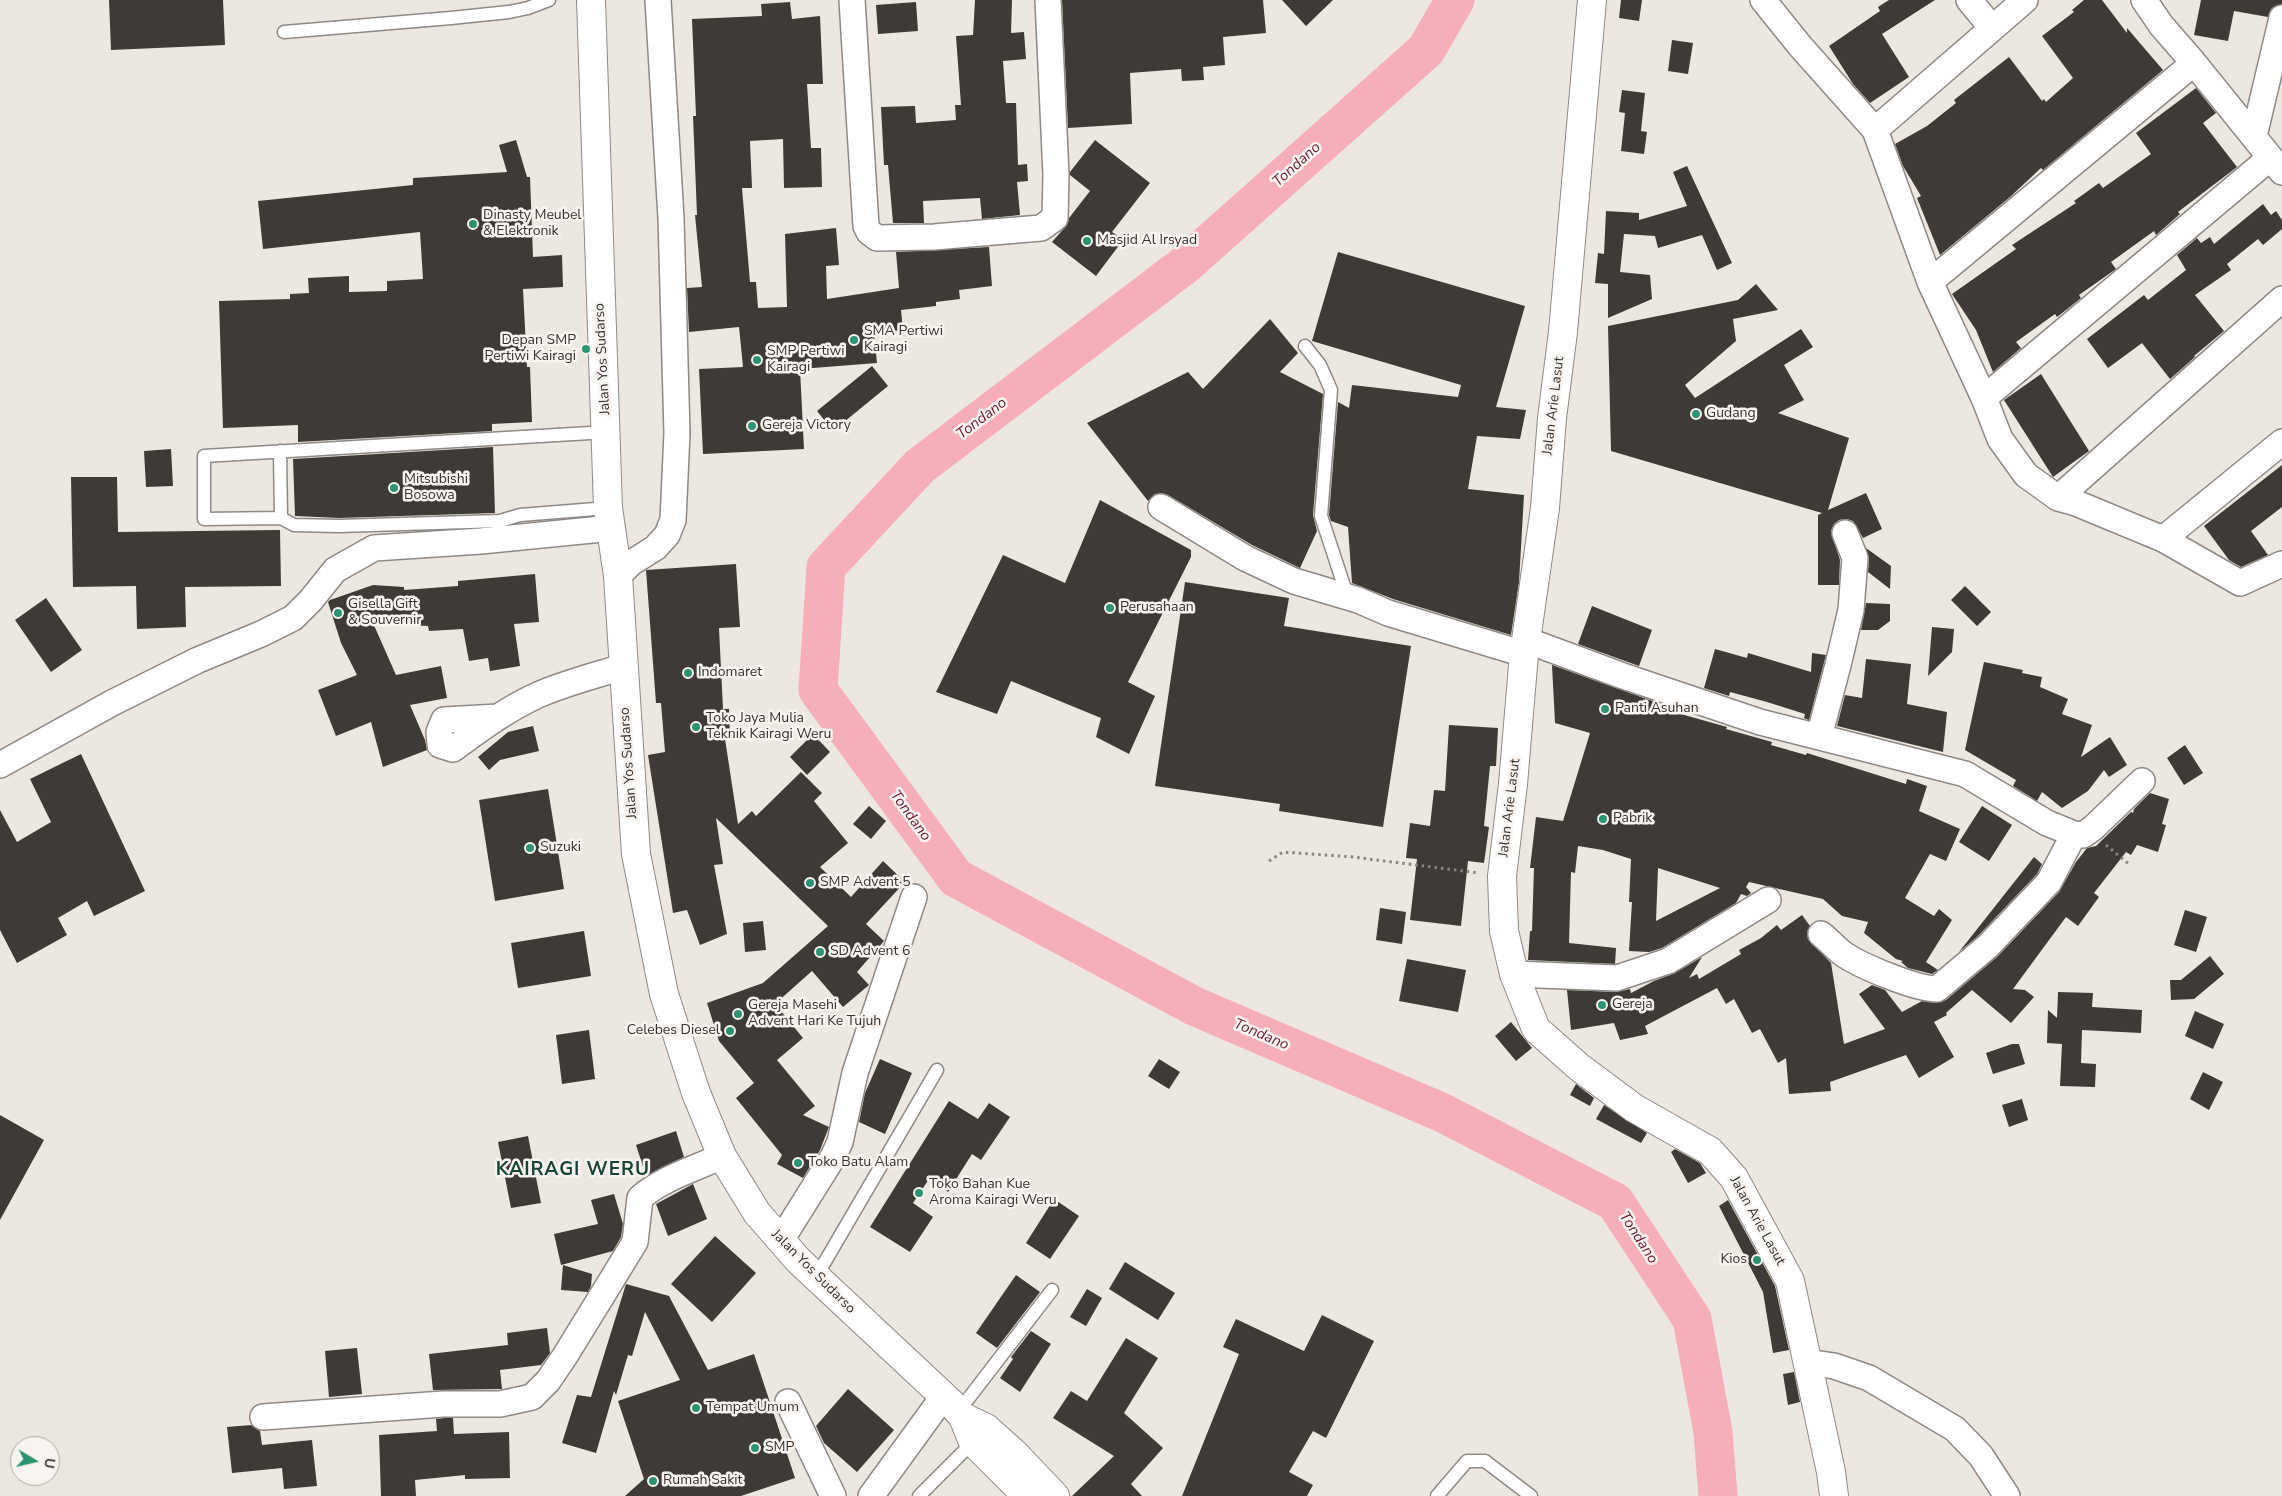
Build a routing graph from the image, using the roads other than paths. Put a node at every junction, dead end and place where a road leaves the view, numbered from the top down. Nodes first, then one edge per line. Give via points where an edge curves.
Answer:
1 (549, 0) edge
2 (591, 0) edge
3 (658, 0) edge
4 (852, 0) edge
5 (1048, 0) edge
6 (1592, 0) edge
7 (1763, 0) edge
8 (1969, 0) edge
9 (2025, 0) edge
10 (2144, 0) edge
11 (2167, 0) edge
12 (2282, 18) edge
13 (2161, 25) junction
14 (1992, 28) junction
15 (284, 32) dead end
16 (2194, 63) junction
17 (1875, 130) junction
18 (2254, 136) junction
19 (2276, 165) edge
20 (1930, 282) junction
21 (2282, 299) edge
22 (1305, 346) dead end
23 (1984, 398) junction
24 (607, 432) junction
25 (2282, 442) edge
26 (280, 451) junction
27 (2058, 498) junction
28 (1161, 507) dead end
29 (281, 518) junction
30 (610, 518) junction
31 (1846, 533) dead end
32 (2163, 539) junction
33 (2282, 564) edge
34 (618, 576) junction
35 (1348, 598) junction
36 (1525, 647) junction
37 (622, 667) junction
38 (498, 717) dead end
39 (1818, 737) junction
40 (0, 765) edge
41 (2142, 781) dead end
42 (2081, 832) junction
43 (914, 897) dead end
44 (1768, 900) dead end
45 (1821, 934) dead end
46 (1514, 974) junction
47 (937, 1070) dead end
48 (722, 1156) junction
49 (781, 1240) junction
50 (816, 1277) junction
51 (1052, 1290) dead end
52 (1807, 1362) junction
53 (788, 1402) dead end
54 (955, 1408) junction
55 (263, 1417) dead end
56 (973, 1442) junction
57 (832, 1496) edge
58 (871, 1496) edge
59 (919, 1496) edge
60 (1027, 1496) edge
61 (1055, 1496) edge
62 (1437, 1496) edge
63 (1531, 1496) edge
64 (1834, 1496) edge
65 (2007, 1496) edge

1 - 15 lane via 528,8 451,18
2 - 24 main road, Jalan Yos Sudarso via 600,313
3 - 34 street via 672,248 677,433 673,520 667,535 656,548 631,563
4 - 5 street via 866,226 877,238 1041,228 1055,218
6 - 36 main road, Jalan Arie Lasut via 1566,305
7 - 17 street
8 - 14 street
9 - 14 street
10 - 13 street
11 - 13 street
12 - 18 street
13 - 16 street
14 - 17 street
16 - 18 street
16 - 20 street
17 - 20 street
18 - 19 street
19 - 23 street
20 - 23 street
21 - 27 street
22 - 35 lane via 1317,359 1331,390 1321,516
23 - 27 street via 2000,439 2026,476
24 - 26 lane
24 - 30 main road, Jalan Yos Sudarso
25 - 32 street
26 - 29 lane
26 - 29 lane via 204,456 204,519
27 - 32 street
28 - 35 street via 1245,558 1294,581
29 - 30 lane via 294,525 330,526 500,521 520,515
30 - 34 main road, Jalan Yos Sudarso
30 - 40 street via 481,541 374,548 335,570 293,618 129,694
31 - 39 street via 1855,558 1851,610
32 - 33 street via 2240,584
34 - 37 main road, Jalan Yos Sudarso
35 - 36 street via 1396,615
36 - 39 street via 1760,722
36 - 46 main road, Jalan Arie Lasut via 1502,876 1504,931
37 - 38 street via 538,695
37 - 48 main road, Jalan Yos Sudarso via 636,854 664,994 696,1093
39 - 42 street via 1965,774 2047,823
41 - 42 street
42 - 45 street via 2049,882 1988,946 1937,989 1924,989 1843,954
43 - 49 street via 855,1073 840,1142
44 - 46 street via 1668,961 1617,978
46 - 52 main road, Jalan Arie Lasut via 1536,1029 1578,1067 1634,1108 1710,1151 1734,1178 1790,1281
47 - 50 lane
48 - 49 main road, Jalan Yos Sudarso via 758,1213
48 - 55 street via 650,1189 640,1198 635,1242 565,1356 532,1397 500,1404 443,1404
49 - 50 main road, Jalan Yos Sudarso
50 - 54 main road, Jalan Yos Sudarso
51 - 54 lane
52 - 64 main road, Jalan Arie Lasut
52 - 65 street via 1834,1366 1869,1378 1955,1429 1981,1456
53 - 57 street
54 - 56 main road
54 - 58 street
54 - 61 main road via 986,1428 1016,1454
56 - 59 lane
56 - 60 main road
62 - 63 lane via 1467,1460 1485,1461

